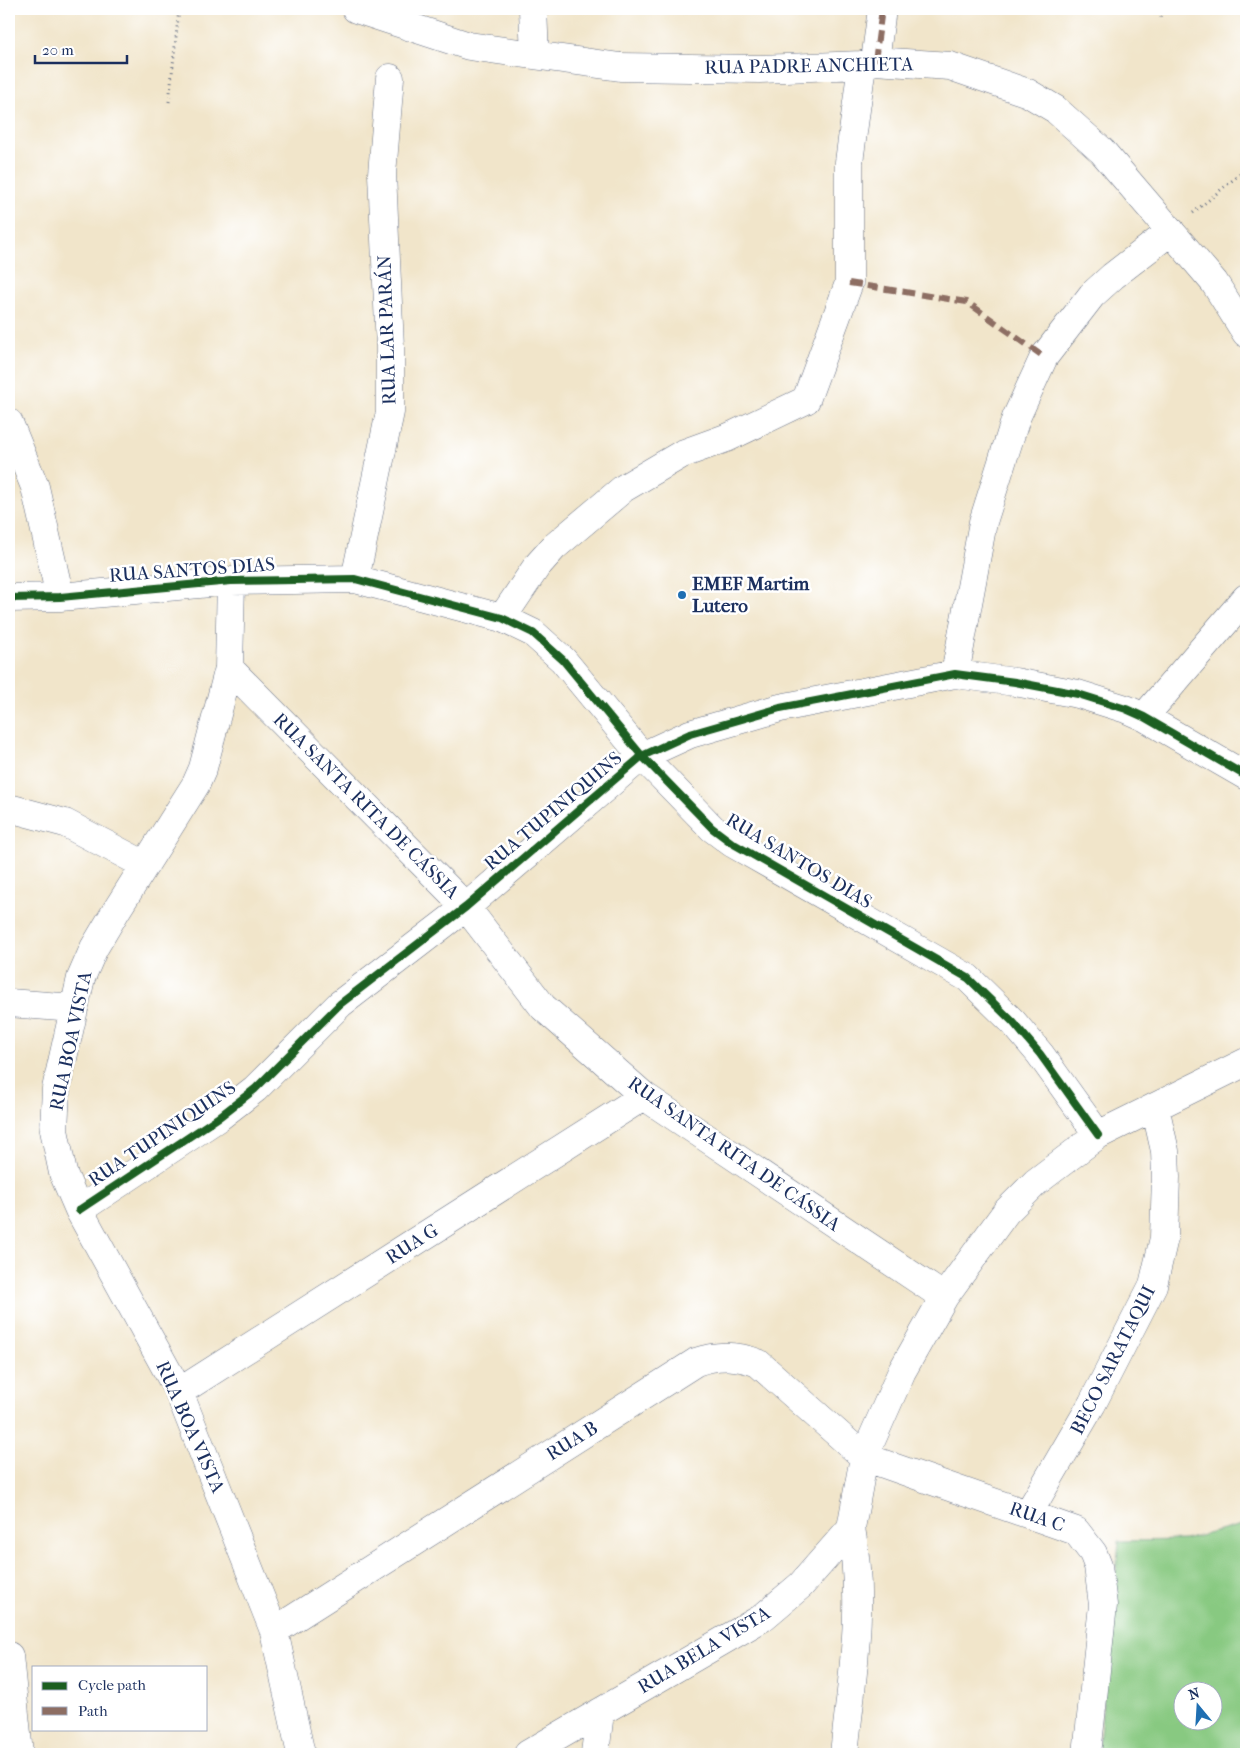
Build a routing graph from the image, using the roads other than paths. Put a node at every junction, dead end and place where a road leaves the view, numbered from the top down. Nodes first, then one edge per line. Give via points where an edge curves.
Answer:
1 (356, 9) edge
2 (532, 9) edge
3 (882, 9) edge
4 (535, 55) junction
5 (868, 63) junction
6 (390, 78) dead end
7 (1171, 231) junction
8 (1246, 334) edge
9 (9, 423) edge
10 (355, 579) junction
11 (231, 581) junction
12 (60, 597) junction
13 (9, 598) edge
14 (1246, 598) edge
15 (502, 618) junction
16 (229, 668) junction
17 (955, 674) junction
18 (1144, 717) junction
19 (642, 756) junction
20 (1246, 776) edge
21 (9, 808) edge
22 (144, 865) junction
23 (466, 907) junction
24 (9, 1003) edge
25 (74, 1008) junction
26 (1246, 1062) edge
27 (644, 1096) junction
28 (1155, 1106) junction
29 (1098, 1135) junction
30 (79, 1210) junction
31 (944, 1297) junction
32 (179, 1392) junction
33 (864, 1457) junction
34 (1028, 1514) junction
35 (851, 1528) junction
36 (274, 1630) junction
37 (9, 1656) edge
38 (600, 1712) junction
39 (19, 1754) edge
40 (301, 1754) edge
41 (528, 1754) edge
42 (594, 1754) edge
43 (844, 1754) edge
44 (1087, 1754) edge

1 - 4 street, RUA PADRE ANCHIETA via 469,46
2 - 4 street
3 - 5 street
4 - 5 street, RUA PADRE ANCHIETA via 620,67 760,69
5 - 7 street, RUA PADRE ANCHIETA via 950,66 1028,93 1055,109 1102,151
5 - 15 street via 849,162 849,283 806,400 729,437 682,454 624,488 554,546
6 - 10 street, RUA LAR PARÁN via 382,174 390,412
7 - 8 street, RUA PADRE ANCHIETA via 1214,282
7 - 17 street via 1092,295 1039,365 1016,418 983,522
9 - 12 street via 35,487
10 - 11 street, RUA SANTOS DIAS
10 - 15 street, RUA SANTOS DIAS
11 - 12 street, RUA SANTOS DIAS
11 - 16 street, RUA BOA VISTA
12 - 13 street, RUA SANTOS DIAS
14 - 18 street
15 - 19 street, RUA SANTOS DIAS via 533,633 563,660
16 - 22 street, RUA BOA VISTA via 196,784
16 - 23 street, RUA SANTA RITA DE CÁSSIA
17 - 18 street, RUA TUPINIQUINS via 1078,694
17 - 19 street, RUA TUPINIQUINS via 780,708 690,734
18 - 20 street, RUA TUPINIQUINS
19 - 23 street, RUA TUPINIQUINS
19 - 29 street, RUA SANTOS DIAS via 712,828 732,843 968,978 1040,1054
21 - 22 street via 65,823
22 - 25 street, RUA BOA VISTA via 94,948 81,978
23 - 27 street, RUA SANTA RITA DE CÁSSIA via 543,1007
23 - 30 street, RUA TUPINIQUINS via 340,1004 255,1089 226,1112
24 - 25 street
25 - 30 street, RUA BOA VISTA via 56,1089 54,1130 63,1173
26 - 28 street
27 - 31 street, RUA SANTA RITA DE CÁSSIA
27 - 32 street, RUA G
28 - 29 street
28 - 34 street, BECO SARATAQUI via 1165,1151 1166,1177 1164,1238 1153,1285 1092,1404
29 - 31 street via 1036,1182 1006,1212
30 - 32 street, RUA BOA VISTA
31 - 33 street via 902,1371
32 - 36 street, RUA BOA VISTA
33 - 34 street, RUA C
33 - 35 street
33 - 36 street, RUA B via 758,1364 736,1356 709,1358 688,1367
34 - 44 street, RUA C via 1076,1531 1093,1553 1098,1566 1103,1605
35 - 38 street, RUA BELA VISTA via 801,1585 762,1618
35 - 43 street via 857,1561 858,1607
36 - 40 street, RUA BOA VISTA
37 - 39 street
38 - 41 street, RUA BELA VISTA
38 - 42 street

